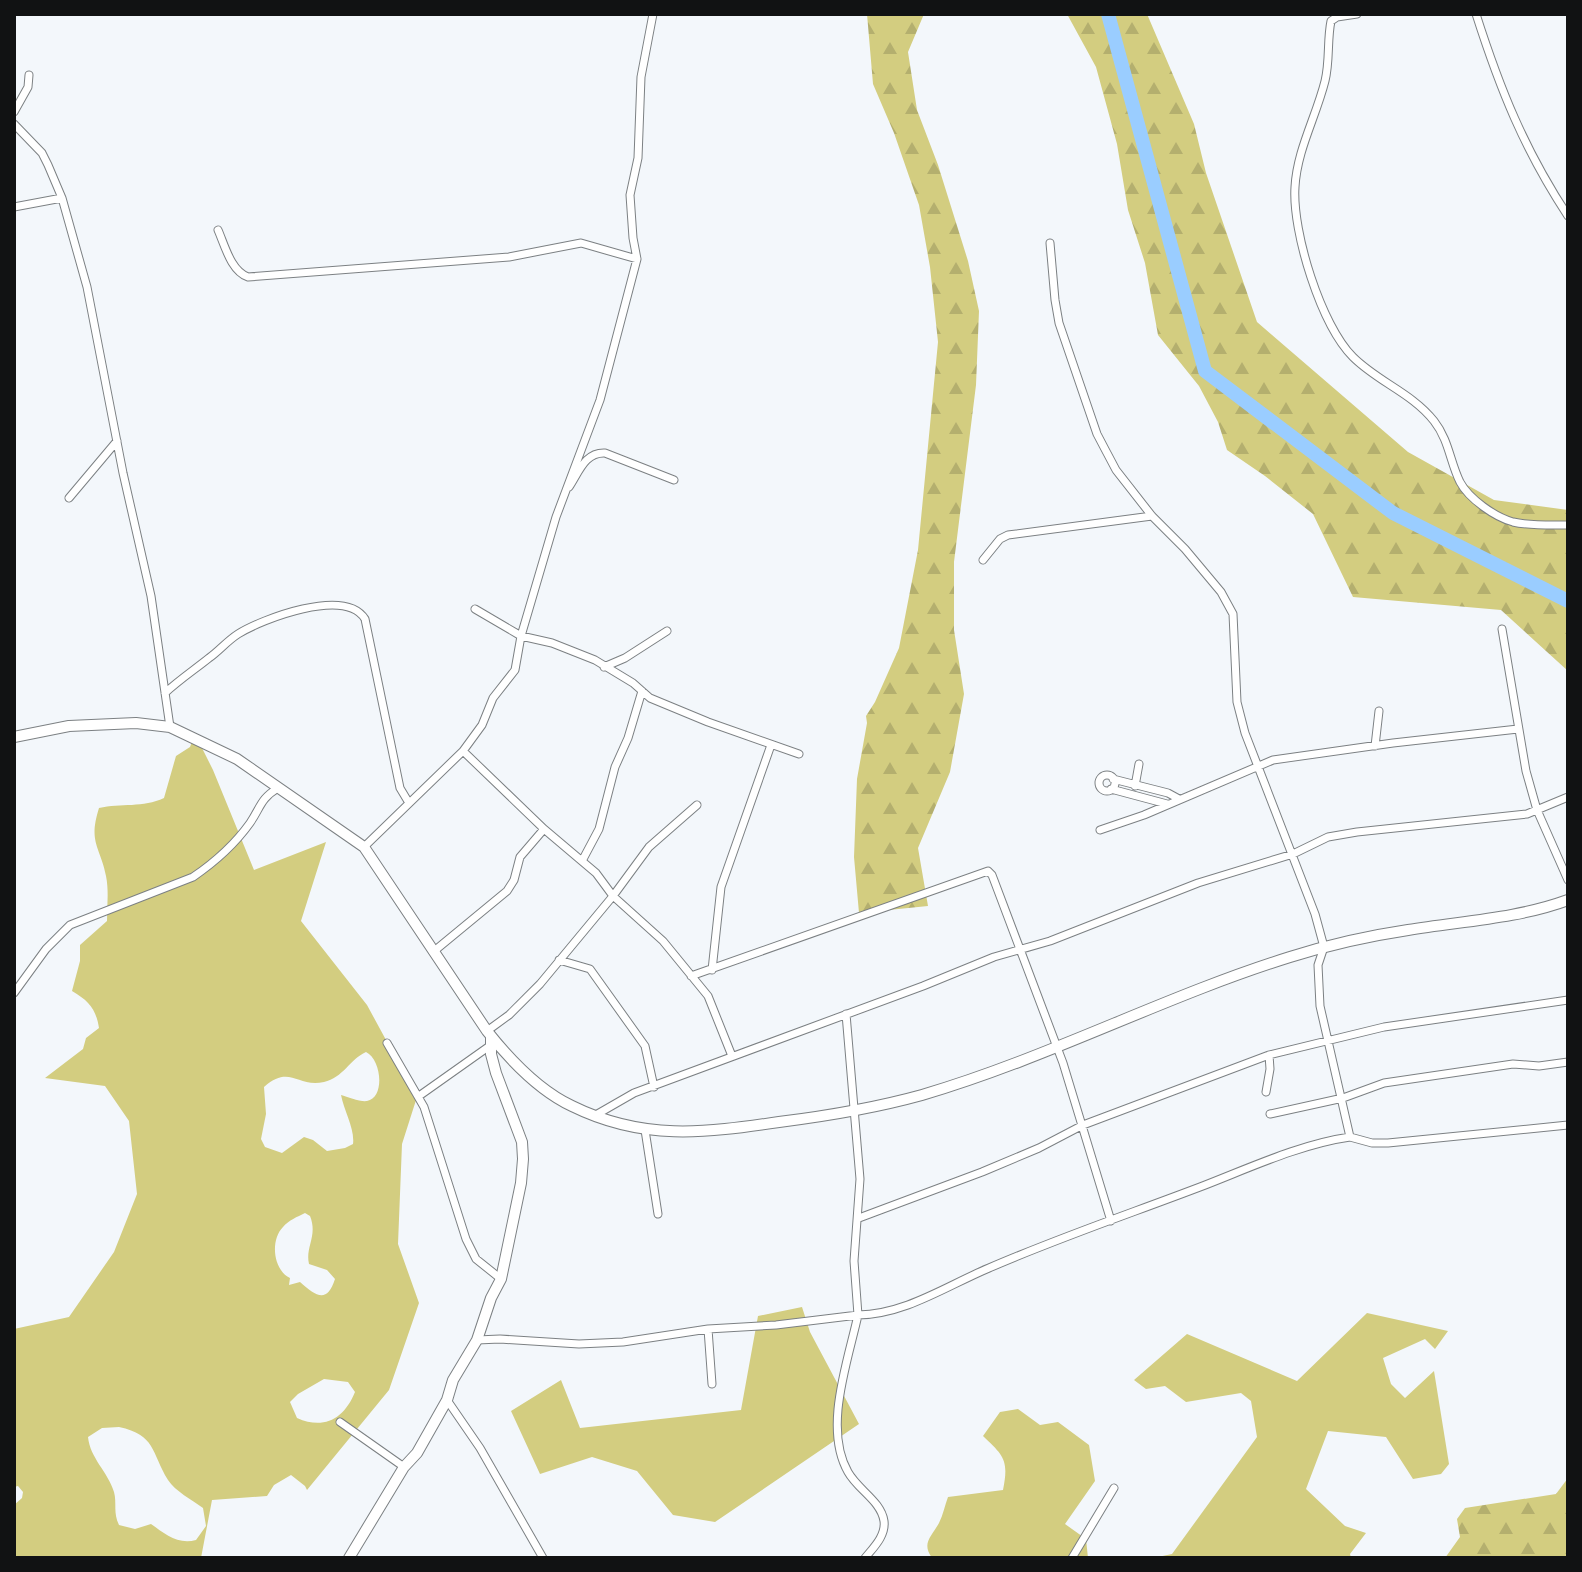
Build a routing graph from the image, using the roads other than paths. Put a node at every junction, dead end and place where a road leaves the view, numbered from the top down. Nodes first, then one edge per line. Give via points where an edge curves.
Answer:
1 (653, 14) edge
2 (1357, 14) edge
3 (1476, 14) edge
4 (29, 75) dead end
5 (14, 112) edge
6 (14, 124) edge
7 (62, 198) junction
8 (14, 207) edge
9 (1568, 216) edge
10 (218, 230) dead end
11 (1050, 243) dead end
12 (637, 259) junction
13 (117, 441) junction
14 (674, 480) dead end
15 (69, 498) dead end
16 (561, 499) junction
17 (1152, 516) junction
18 (1568, 525) edge
19 (983, 560) dead end
20 (475, 609) dead end
21 (1502, 629) dead end
22 (667, 631) dead end
23 (521, 636) junction
24 (604, 667) junction
25 (642, 691) junction
26 (165, 693) junction
27 (1379, 711) dead end
28 (170, 727) junction
29 (1518, 729) junction
30 (14, 737) edge
31 (771, 745) junction
32 (1375, 746) junction
33 (463, 751) junction
34 (799, 754) dead end
35 (1139, 764) dead end
36 (1257, 765) junction
37 (1113, 779) junction
38 (1135, 786) junction
39 (278, 788) junction
40 (1111, 789) junction
41 (1568, 797) edge
42 (1179, 799) junction
43 (409, 803) junction
44 (1167, 804) junction
45 (697, 805) dead end
46 (1537, 810) junction
47 (544, 829) junction
48 (1100, 830) dead end
49 (364, 847) junction
50 (1293, 854) junction
51 (582, 861) junction
52 (1568, 880) edge
53 (613, 896) junction
54 (1568, 900) edge
55 (1324, 947) junction
56 (1020, 949) junction
57 (433, 952) junction
58 (559, 960) junction
59 (712, 970) junction
60 (691, 976) junction
61 (14, 993) edge
62 (1568, 1000) edge
63 (846, 1014) junction
64 (490, 1037) junction
65 (1327, 1039) junction
66 (387, 1043) dead end
67 (1057, 1048) junction
68 (1269, 1055) junction
69 (732, 1056) junction
70 (1568, 1062) edge
71 (654, 1087) junction
72 (1266, 1092) dead end
73 (419, 1096) junction
74 (1343, 1098) junction
75 (853, 1111) junction
76 (1270, 1114) dead end
77 (594, 1116) junction
78 (1083, 1125) junction
79 (1568, 1125) edge
80 (645, 1130) junction
81 (1350, 1137) junction
82 (658, 1214) dead end
83 (859, 1218) junction
84 (1111, 1221) junction
85 (501, 1279) junction
86 (858, 1315) junction
87 (708, 1329) junction
88 (477, 1340) junction
89 (712, 1384) dead end
90 (447, 1400) junction
91 (340, 1422) dead end
92 (404, 1467) junction
93 (1114, 1488) dead end
94 (349, 1558) edge
95 (543, 1558) edge
96 (865, 1558) edge
97 (1072, 1558) edge

1 - 12 street via 630,195
2 - 18 street via 1331,21 1329,63 1295,188 1311,278 1352,357 1421,405 1447,440 1461,483 1477,501 1513,522
3 - 9 street via 1519,132
4 - 5 street
6 - 7 street via 42,153
7 - 8 street
7 - 13 street via 87,287
10 - 12 street via 236,269 248,277 509,257 581,243
11 - 17 street via 1059,323 1097,434 1116,470
12 - 16 street via 600,400
13 - 15 street
13 - 26 street via 151,596
14 - 16 street via 593,453
16 - 23 street
17 - 19 street via 1008,535
17 - 36 street via 1221,592 1233,614 1237,702
20 - 23 street
21 - 29 street
22 - 24 street
23 - 24 street via 578,652
23 - 33 street via 515,670
24 - 25 street
25 - 31 street
25 - 51 street via 599,829
26 - 28 street
26 - 43 street via 240,632 313,606 355,609 365,619 400,788
27 - 32 street
28 - 30 main road via 116,722
28 - 39 main road via 223,750
29 - 32 street
29 - 46 street
31 - 34 street
31 - 59 street via 721,887
32 - 36 street
33 - 43 street
33 - 47 street
35 - 38 street
36 - 42 street
36 - 50 street
37 - 38 street
37 - 40 street
37 - 40 street via 1104,775 1098,784
38 - 42 street
39 - 49 main road
39 - 61 street via 266,795 229,848 193,877 70,925
40 - 44 street
41 - 46 street
42 - 44 street
43 - 49 street
44 - 48 street
45 - 53 street via 649,847
46 - 50 street via 1328,837
46 - 52 street
47 - 51 street
47 - 57 street via 520,857 507,891
49 - 57 main road
50 - 55 street
50 - 56 street
51 - 53 street
53 - 58 street
53 - 60 street via 663,941
54 - 55 main road via 1512,915
55 - 65 street via 1318,965
55 - 67 main road
56 - 59 street via 988,871
56 - 63 street
56 - 67 street
57 - 64 main road
58 - 64 street
58 - 71 street via 590,969 645,1046
59 - 60 street
60 - 69 street via 708,996
62 - 65 street
63 - 69 street
63 - 75 street
64 - 73 street
64 - 77 main road via 543,1087
64 - 85 main road via 523,1159
65 - 68 street
65 - 74 street
66 - 73 street
67 - 75 main road via 924,1094
67 - 78 street
68 - 72 street
68 - 78 street
69 - 71 street
70 - 74 street via 1513,1064 1384,1083
71 - 77 street
73 - 85 street via 466,1239 476,1259
74 - 76 street
74 - 81 street
75 - 80 main road via 720,1130
75 - 83 street
77 - 80 main road
78 - 83 street via 982,1172
78 - 84 street
79 - 81 street via 1388,1143
80 - 82 street
81 - 84 street via 1249,1166
83 - 86 street via 854,1261
84 - 86 street via 990,1267 909,1306
85 - 88 main road
86 - 87 street
86 - 96 street via 838,1411 842,1461 884,1519 885,1528
87 - 88 street via 608,1342
87 - 89 street
88 - 90 main road
90 - 92 main road
90 - 95 street
91 - 92 street
92 - 94 main road
93 - 97 street

